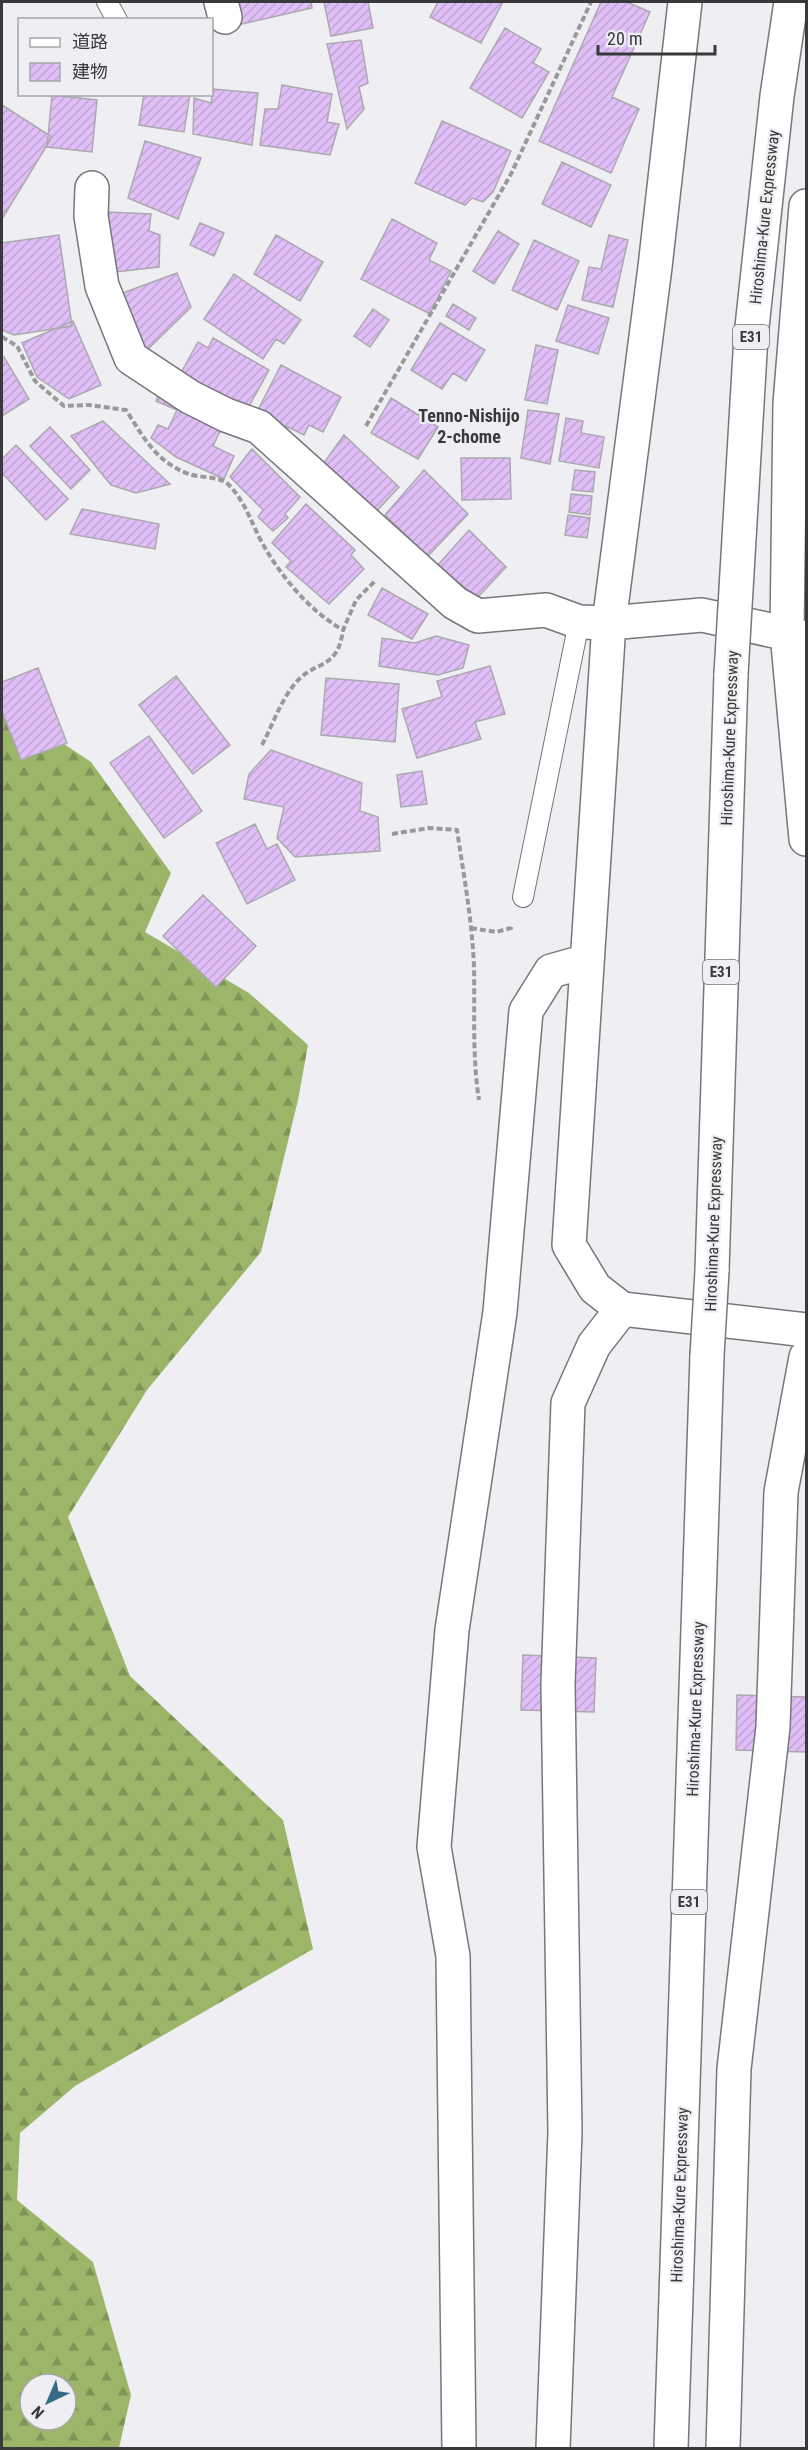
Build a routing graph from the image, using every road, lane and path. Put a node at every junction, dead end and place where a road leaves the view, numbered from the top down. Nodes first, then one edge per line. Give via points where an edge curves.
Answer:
1 (107, 2) edge
2 (591, 2) edge
3 (685, 2) edge
4 (791, 2) edge
5 (116, 18) edge
6 (92, 188) dead end
7 (807, 206) edge
8 (2, 337) edge
9 (366, 426) dead end
10 (401, 554) junction
11 (594, 623) junction
12 (343, 630) junction
13 (797, 635) edge
14 (262, 745) dead end
15 (392, 834) dead end
16 (807, 839) edge
17 (524, 897) dead end
18 (587, 961) junction
19 (481, 1108) dead end
20 (621, 1309) junction
21 (807, 1330) edge
22 (807, 1357) edge
23 (807, 1417) edge
24 (790, 1445) junction
25 (459, 2448) edge
26 (553, 2448) edge
27 (671, 2448) edge
28 (723, 2448) edge

1 - 5 lane
2 - 9 path via 511,174
3 - 11 main road via 654,267
4 - 27 main road, Hiroshima-Kure Expressway / E31, bridge via 777,96 752,336 731,674
6 - 10 main road via 91,216 102,286 131,358 190,397 259,427
7 - 13 main road via 790,404
8 - 12 path via 17,346 35,381 64,406 126,410 160,459 189,474 225,482 242,498 270,557 295,589
10 - 11 main road via 454,603 478,616 546,610
10 - 12 path via 356,600
11 - 13 main road via 702,615
11 - 17 lane
11 - 18 main road
12 - 14 path via 341,646 331,662 309,670 293,686
13 - 16 main road
15 - 19 path via 429,828 456,830 470,906
18 - 20 main road via 569,1245 594,1288
18 - 25 main road via 551,971 526,1011 500,1312 451,1642 434,1847 453,1956
20 - 21 main road
20 - 26 main road via 594,1345 568,1403 558,1684 565,2132
22 - 24 main road
23 - 24 main road
24 - 28 main road via 782,1492 773,1727 734,2068

